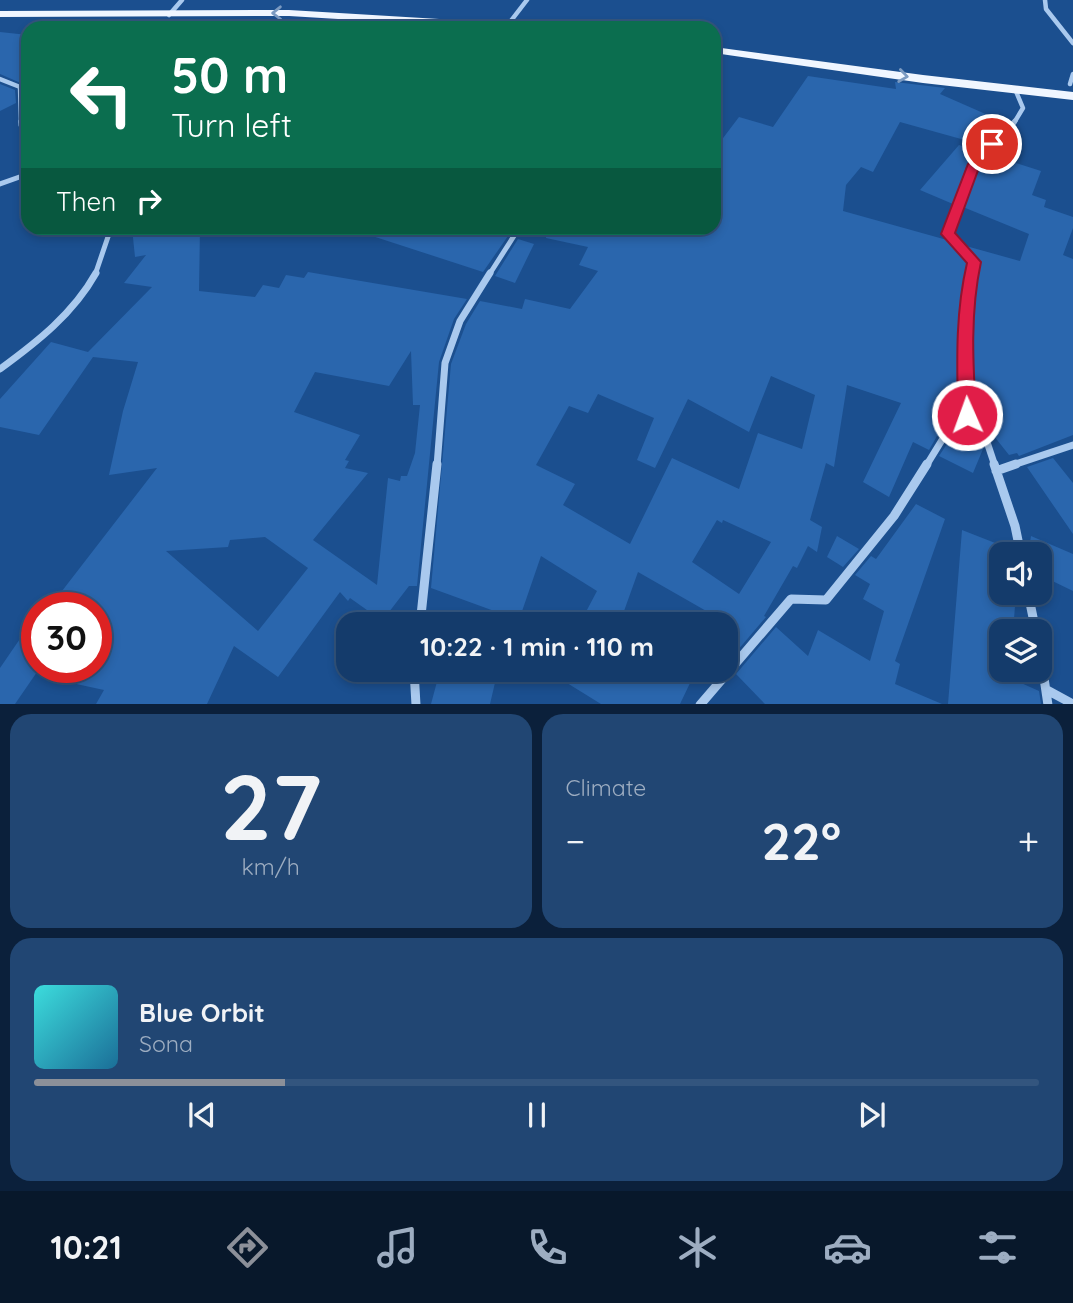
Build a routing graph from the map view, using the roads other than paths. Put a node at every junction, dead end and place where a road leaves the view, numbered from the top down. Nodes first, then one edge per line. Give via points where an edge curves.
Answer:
1 (182, 0) edge
2 (527, 0) edge
3 (1045, 0) edge
4 (0, 14) edge
5 (169, 15) junction
6 (419, 21) edge
7 (511, 21) edge
8 (0, 23) edge
9 (21, 23) edge
10 (721, 42) edge
11 (1073, 43) edge
12 (721, 51) edge
13 (0, 79) edge
14 (1072, 85) edge
15 (1015, 89) junction
16 (21, 124) dead end
17 (21, 176) edge
18 (0, 184) edge
19 (108, 235) edge
20 (515, 235) edge
21 (0, 369) edge
22 (967, 415) junction
23 (1073, 445) edge
24 (996, 471) junction
25 (1018, 542) edge
26 (421, 612) edge
27 (415, 682) edge
28 (1046, 682) edge
29 (1047, 690) junction
30 (416, 704) edge
31 (701, 704) edge
32 (1048, 704) edge
33 (1073, 704) edge

1 - 5 street
2 - 7 street
3 - 11 street via 1046,9
4 - 5 main road
6 -> 5 main road via 289,13
8 - 9 main road
10 - 14 main road
12 -> 15 main road
13 - 16 street via 20,87
14 - 15 main road
15 - 22 street via 1023,108 1015,125 974,164 948,234 974,262 964,328
17 - 18 street
19 - 21 street via 99,270 66,317
20 - 26 street via 460,321 445,363
22 - 24 street via 981,424
22 - 31 street via 942,440 894,516 825,600 792,599
23 - 24 street
24 - 25 street
27 - 30 street
28 - 29 street
29 - 32 street
29 - 33 street

